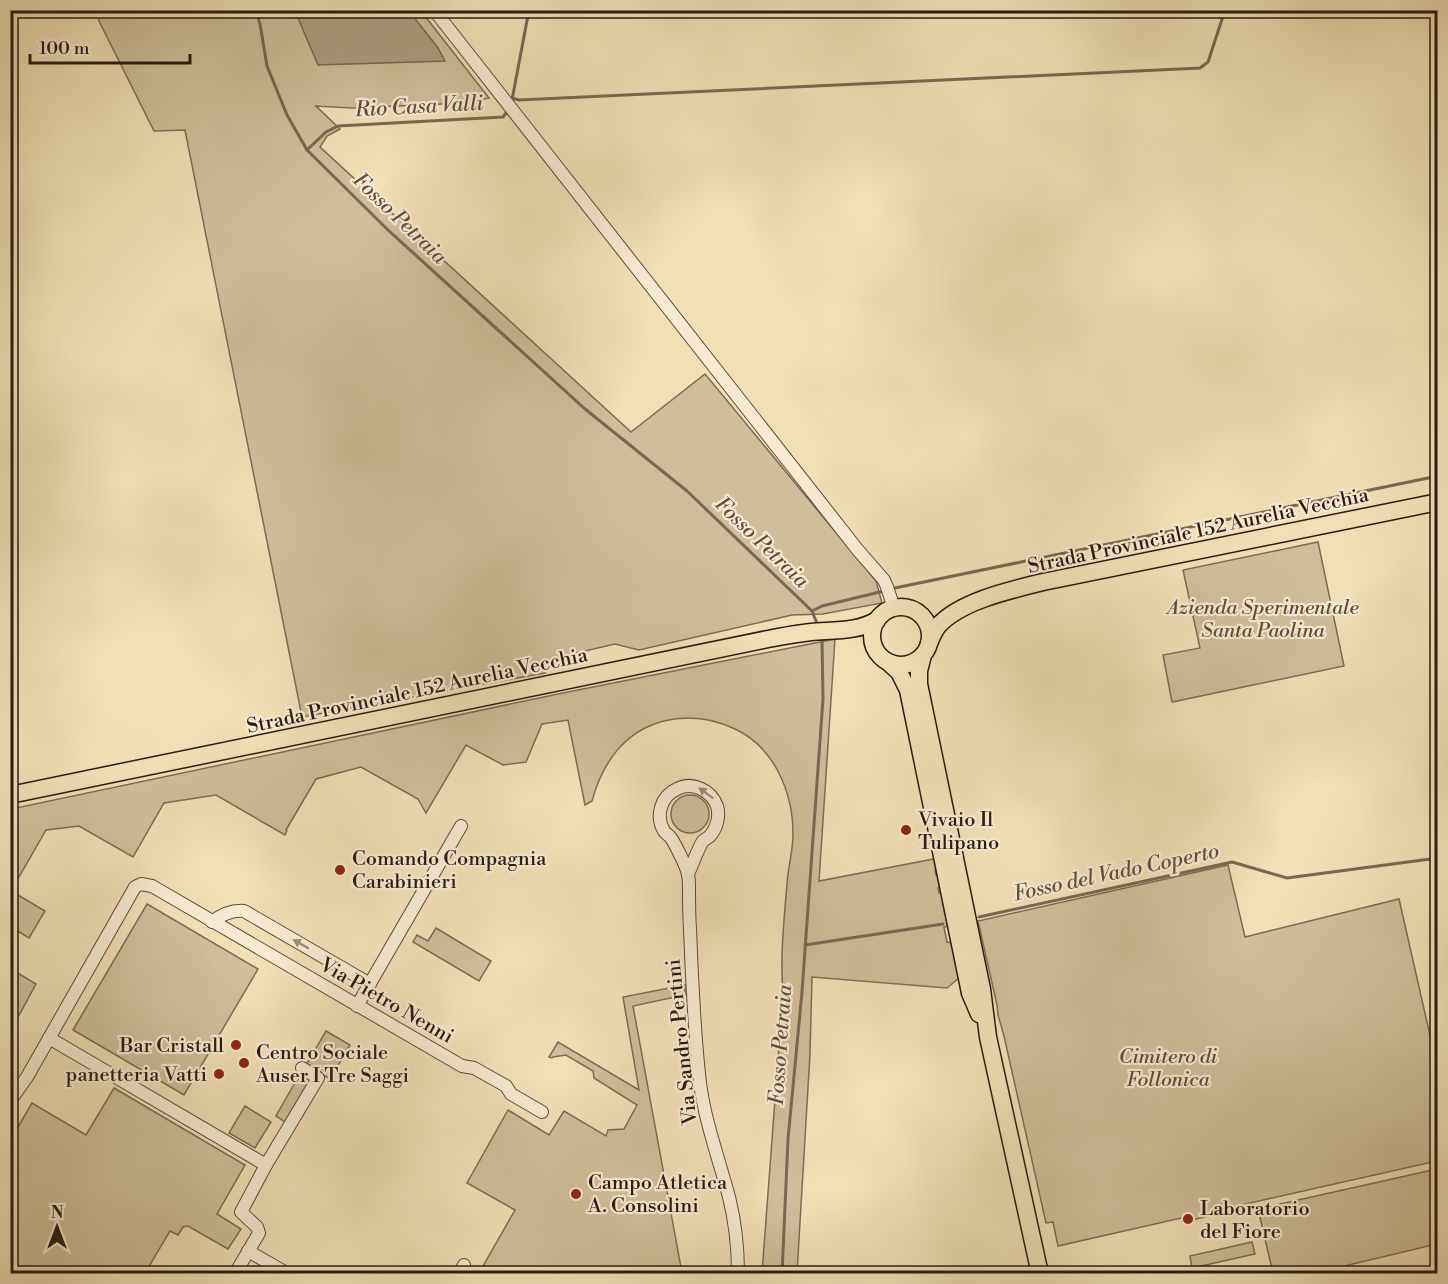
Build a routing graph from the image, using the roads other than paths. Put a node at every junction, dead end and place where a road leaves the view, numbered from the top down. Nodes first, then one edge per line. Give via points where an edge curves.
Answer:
1 (434, 10) edge
2 (1437, 502) edge
3 (968, 605) junction
4 (898, 606) junction
5 (877, 620) junction
6 (833, 631) junction
7 (926, 649) junction
8 (875, 650) junction
9 (888, 662) junction
10 (10, 795) edge
11 (461, 826) dead end
12 (688, 874) junction
13 (212, 922) junction
14 (370, 984) junction
15 (357, 1006) junction
16 (988, 1037) junction
17 (49, 1038) junction
18 (302, 1068) dead end
19 (10, 1101) edge
20 (542, 1112) dead end
21 (267, 1165) junction
22 (248, 1251) junction
23 (235, 1274) edge
24 (288, 1274) edge
25 (738, 1274) edge
26 (1040, 1274) edge

1 - 4 street via 884,580
2 - 3 main road, Strada Provinciale 152 Aurelia Vecchia via 1043,582
3 - 4 main road, Strada Provinciale 152 Aurelia Vecchia via 936,612
3 - 7 main road, Strada Provinciale 152 Aurelia Vecchia via 942,622
4 - 5 main road, Strada Provinciale 152 Aurelia Vecchia
4 - 7 main road via 917,612 926,623
5 - 6 main road, Strada Provinciale 152 Aurelia Vecchia via 858,628
5 - 8 main road via 872,638
6 - 8 main road, Strada Provinciale 152 Aurelia Vecchia via 865,642
6 - 10 main road, Strada Provinciale 152 Aurelia Vecchia via 721,648
7 - 9 main road via 914,662
7 - 16 main road via 919,684 982,989
8 - 9 main road, Strada Provinciale 152 Aurelia Vecchia
9 - 16 main road, Strada Provinciale 152 Aurelia Vecchia via 899,672 908,690 970,993
11 - 14 street
12 -> 12 street, Via Sandro Pertini via 718,819 718,809 709,793 692,786 674,790 660,813 664,831
12 - 25 street, Via Sandro Pertini via 700,1084 732,1212
14 -> 13 street, Via Pietro Nenni via 244,911 219,916
13 - 15 street, Via Pietro Nenni
13 - 17 street, Via Pietro Nenni via 152,886 135,887
14 - 15 street
15 - 20 street, Via Pietro Nenni via 462,1066 474,1068 506,1086 511,1094
16 - 26 main road
17 - 19 street
17 - 21 street
18 - 21 street via 318,1077
21 - 22 street via 241,1212 259,1233
22 - 23 street
22 - 24 street

